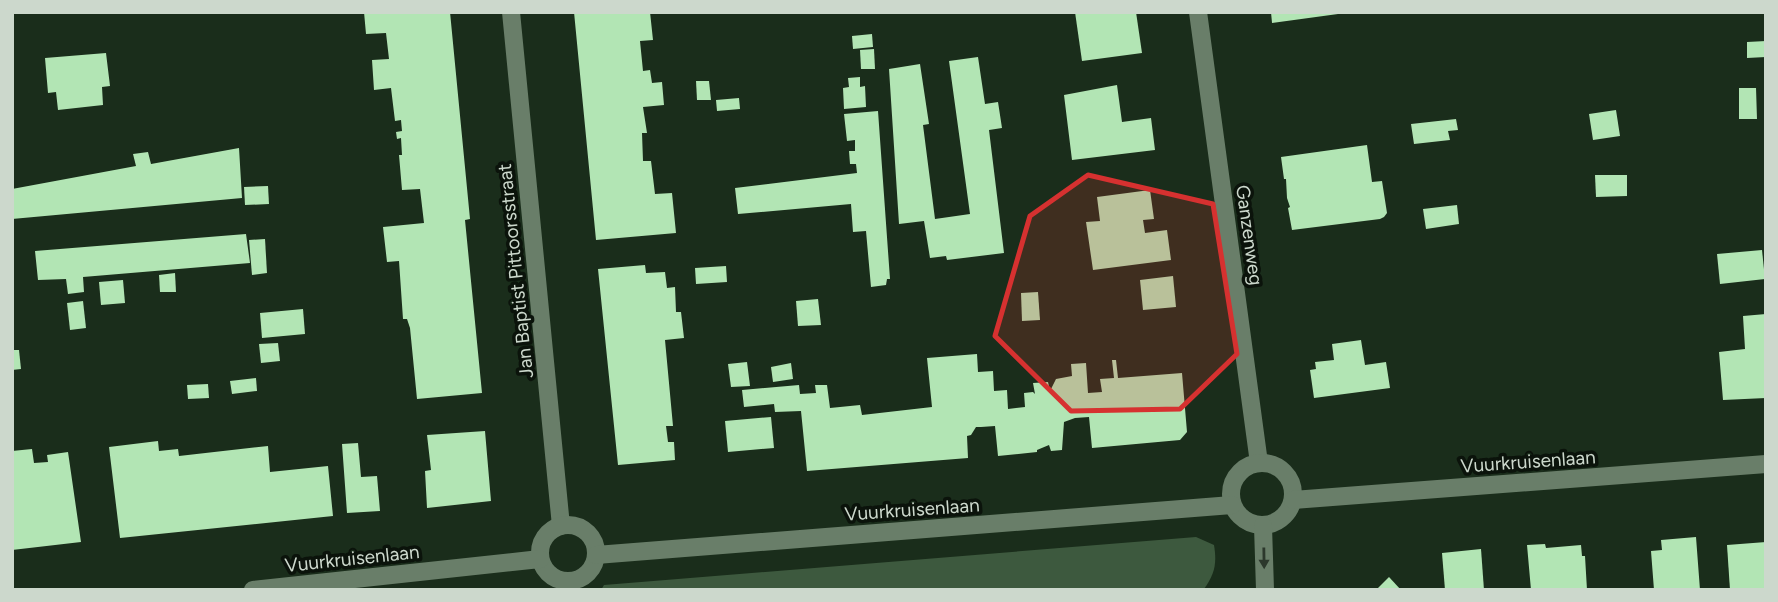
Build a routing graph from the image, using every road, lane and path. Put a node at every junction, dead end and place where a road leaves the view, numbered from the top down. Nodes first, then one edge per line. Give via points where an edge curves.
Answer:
1 (511, 12) edge
2 (1198, 12) edge
3 (1259, 463) junction
4 (1766, 464) edge
5 (1293, 500) junction
6 (1232, 505) junction
7 (561, 526) junction
8 (1264, 526) junction
9 (596, 555) junction
10 (540, 559) junction
11 (566, 586) edge
12 (253, 590) edge
13 (1265, 590) edge

1 - 7 street, Jan Baptist Pittoorsstraat
2 - 3 street, Ganzenweg
3 - 5 street via 1281,469 1289,478
3 - 6 street via 1239,472 1232,482
4 - 5 street, Vuurkruisenlaan
5 - 8 street via 1282,518
6 - 8 street via 1244,521
6 - 9 street, Vuurkruisenlaan
7 - 9 street via 590,535
7 - 10 street via 547,534
8 -> 13 street
9 - 11 street via 590,571
10 - 11 street via 549,575
10 - 12 street, Vuurkruisenlaan

